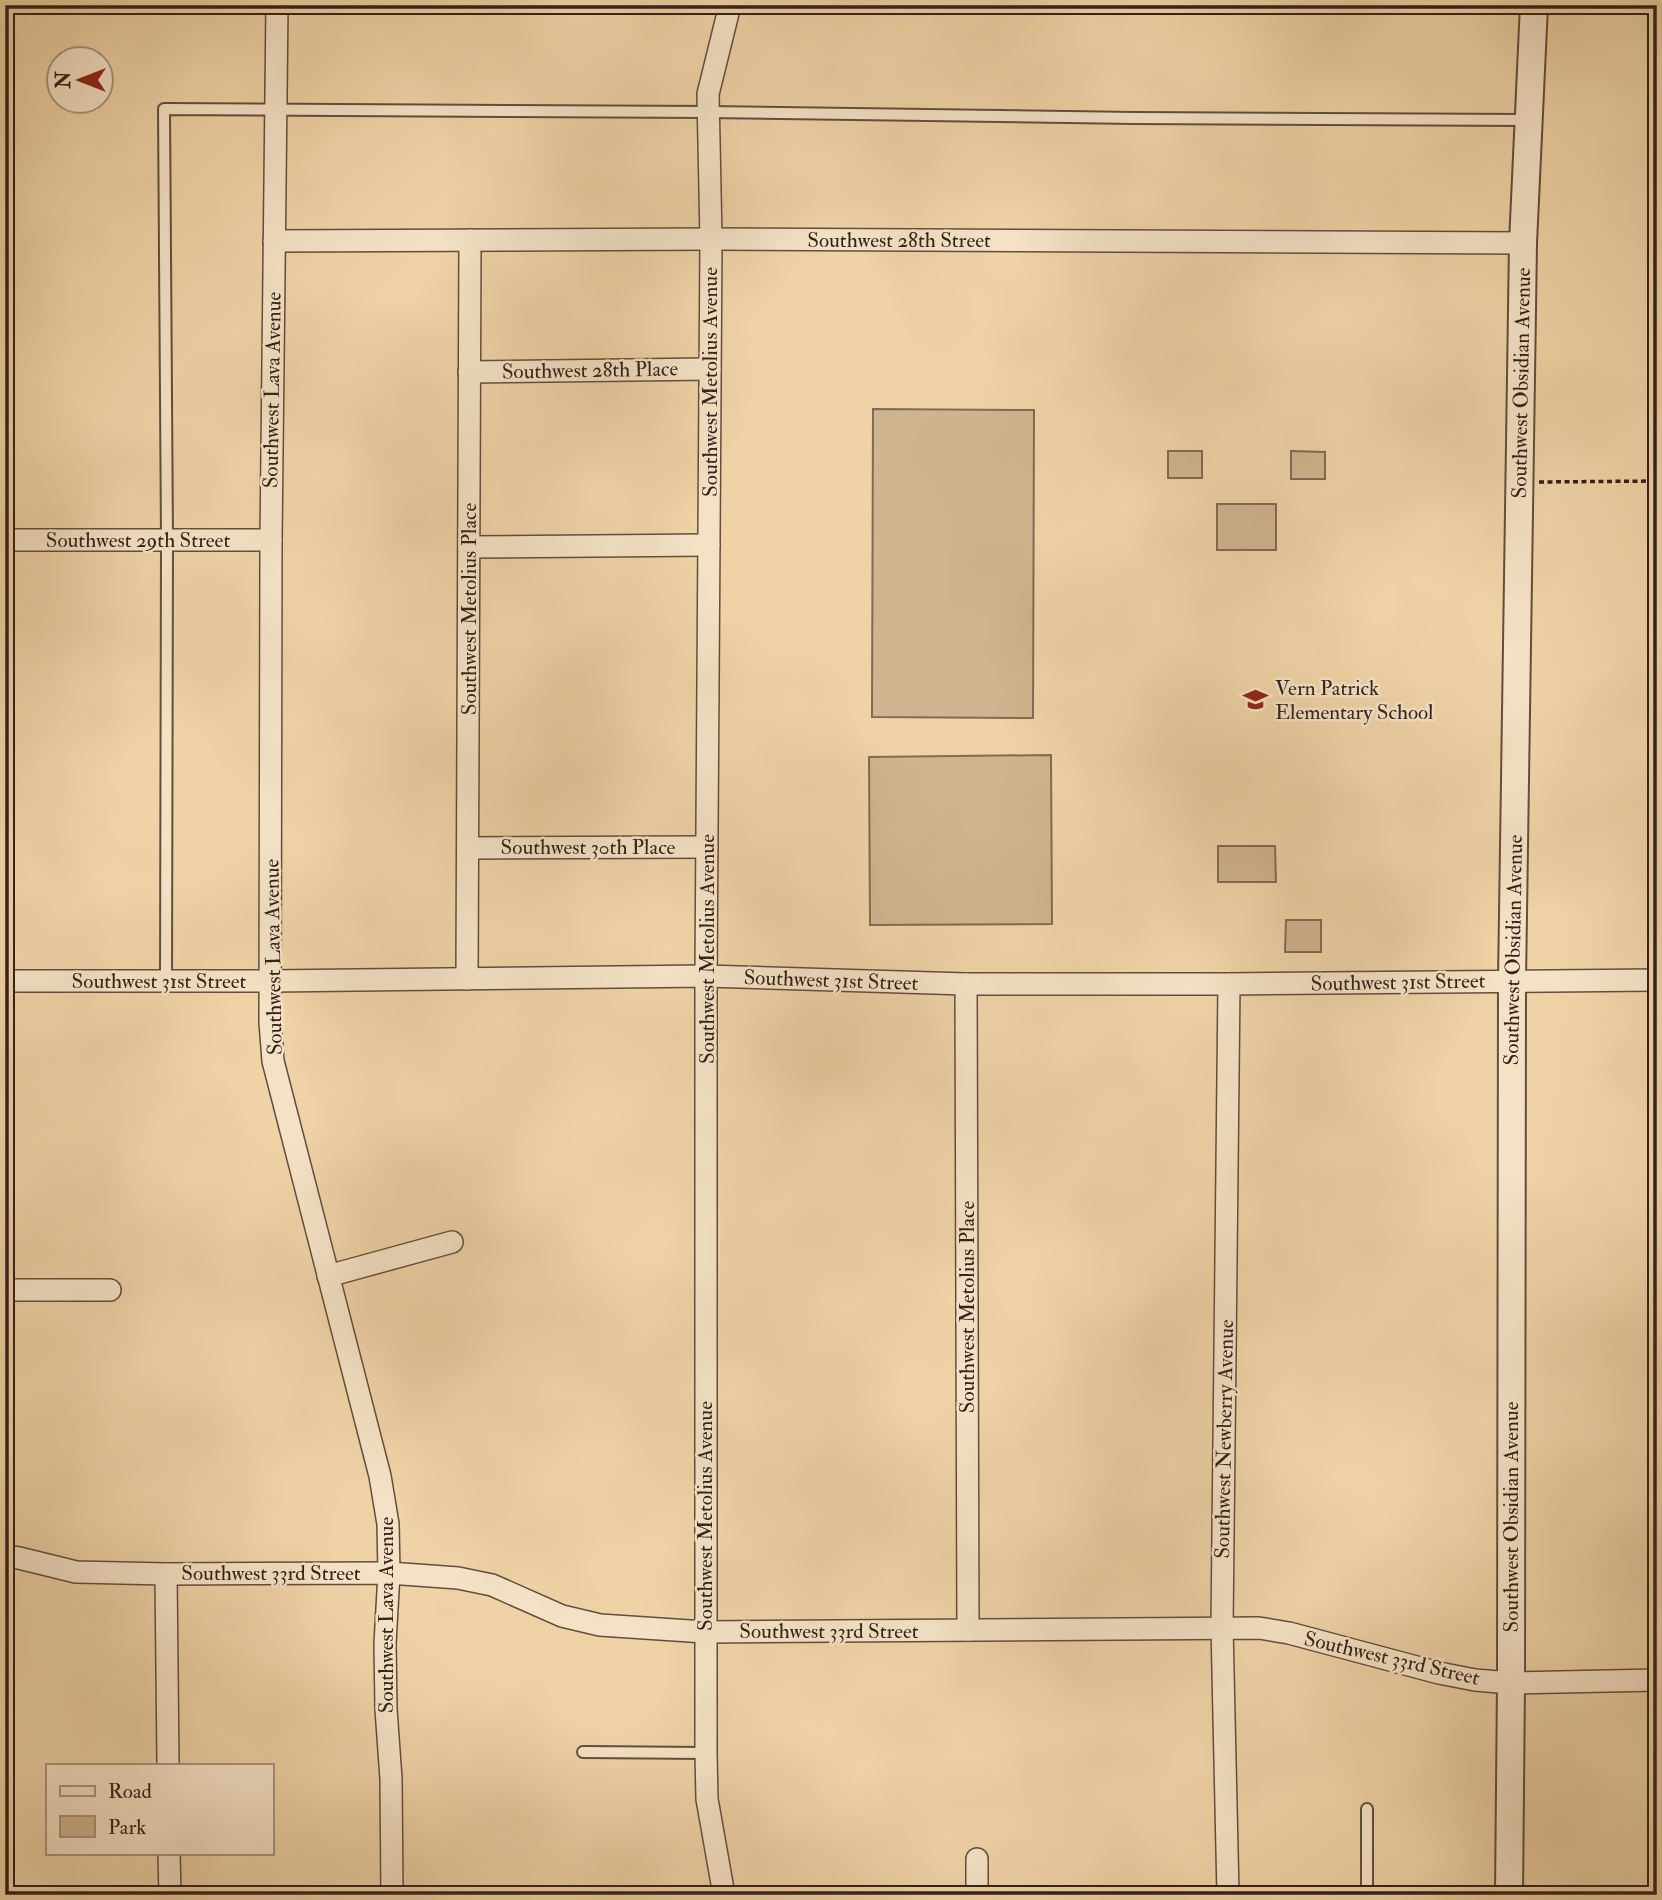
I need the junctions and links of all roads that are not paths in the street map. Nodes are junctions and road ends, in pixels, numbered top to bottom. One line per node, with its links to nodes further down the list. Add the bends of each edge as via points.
1 (277, 5): 4 (street, Southwest Lava Avenue)
2 (730, 5): 5 (street, Southwest Metolius Avenue, via 708,94)
3 (1534, 5): 6 (street, Southwest Obsidian Avenue)
4 (276, 110): 5 (lane); 9 (street, Southwest Lava Avenue); 14 (lane, via 164,109)
5 (709, 112): 6 (lane); 7 (street, Southwest Metolius Avenue)
6 (1529, 120): 10 (street, Southwest Obsidian Avenue)
7 (711, 239): 8 (street, Southwest 28th Street); 10 (street, Southwest 28th Street); 11 (street, Southwest Metolius Avenue)
8 (470, 240): 9 (street, Southwest 28th Street); 12 (street, Southwest Metolius Place)
9 (274, 241): 15 (street, Southwest Lava Avenue)
10 (1523, 243): 26 (street, Southwest Obsidian Avenue)
11 (710, 369): 12 (street, Southwest 28th Place); 16 (street, Southwest Metolius Avenue)
12 (469, 372): 17 (street, Southwest Metolius Place)
13 (5, 540): 14 (street, Southwest 29th Street)
14 (167, 540): 15 (street, Southwest 29th Street); 24 (lane)
15 (271, 540): 25 (street, Southwest Lava Avenue)
16 (709, 545): 17 (street); 18 (street, Southwest Metolius Avenue)
17 (469, 547): 19 (street, Southwest Metolius Place)
18 (708, 847): 19 (street, Southwest 30th Place); 20 (street, Southwest Metolius Avenue)
19 (468, 848): 21 (street, Southwest Metolius Place)
20 (706, 976): 21 (street, Southwest 31st Street); 27 (street, Southwest 31st Street); 38 (street, Southwest Metolius Avenue)
21 (467, 979): 25 (street, Southwest 31st Street)
22 (1657, 980): 26 (street, Southwest 31st Street)
23 (5, 981): 24 (street, Southwest 31st Street)
24 (166, 981): 25 (street, Southwest 31st Street)
25 (271, 981): 30 (street, Southwest Lava Avenue, via 273,1061)
26 (1512, 981): 28 (street, Southwest 31st Street); 40 (street, Southwest Obsidian Avenue)
27 (966, 984): 28 (street, Southwest 31st Street); 37 (street, Southwest Metolius Place)
28 (1230, 984): 36 (street, Southwest Newberry Avenue)
29 (452, 1242): 30 (street)
30 (328, 1276): 34 (street, Southwest Lava Avenue, via 380,1476 388,1524)
31 (5, 1290): 32 (street)
32 (110, 1290)
33 (5, 1556): 35 (street, Southwest 33rd Street, via 76,1572)
34 (389, 1573): 35 (street, Southwest 33rd Street); 38 (street, Southwest 33rd Street, via 492,1585 562,1616 600,1625); 48 (street, Southwest Lava Avenue, via 386,1709)
35 (166, 1574): 43 (street)
36 (1222, 1627): 37 (street, Southwest 33rd Street); 40 (street, Southwest 33rd Street, via 1289,1633 1439,1673); 51 (street, Southwest Newberry Avenue)
37 (968, 1630): 38 (street, Southwest 33rd Street)
38 (705, 1632): 42 (street, Southwest Metolius Avenue)
39 (1657, 1680): 40 (street, Southwest 33rd Street)
40 (1511, 1683): 53 (street, Southwest Obsidian Avenue)
41 (583, 1752): 42 (lane)
42 (706, 1753): 49 (street, Southwest Metolius Avenue, via 707,1799)
43 (168, 1764)
44 (1367, 1809): 52 (lane)
45 (169, 1854): 47 (street)
46 (976, 1859): 50 (street)
47 (170, 1895)
48 (392, 1895)
49 (724, 1895)
50 (977, 1895)
51 (1228, 1895)
52 (1367, 1895)
53 (1509, 1895)

